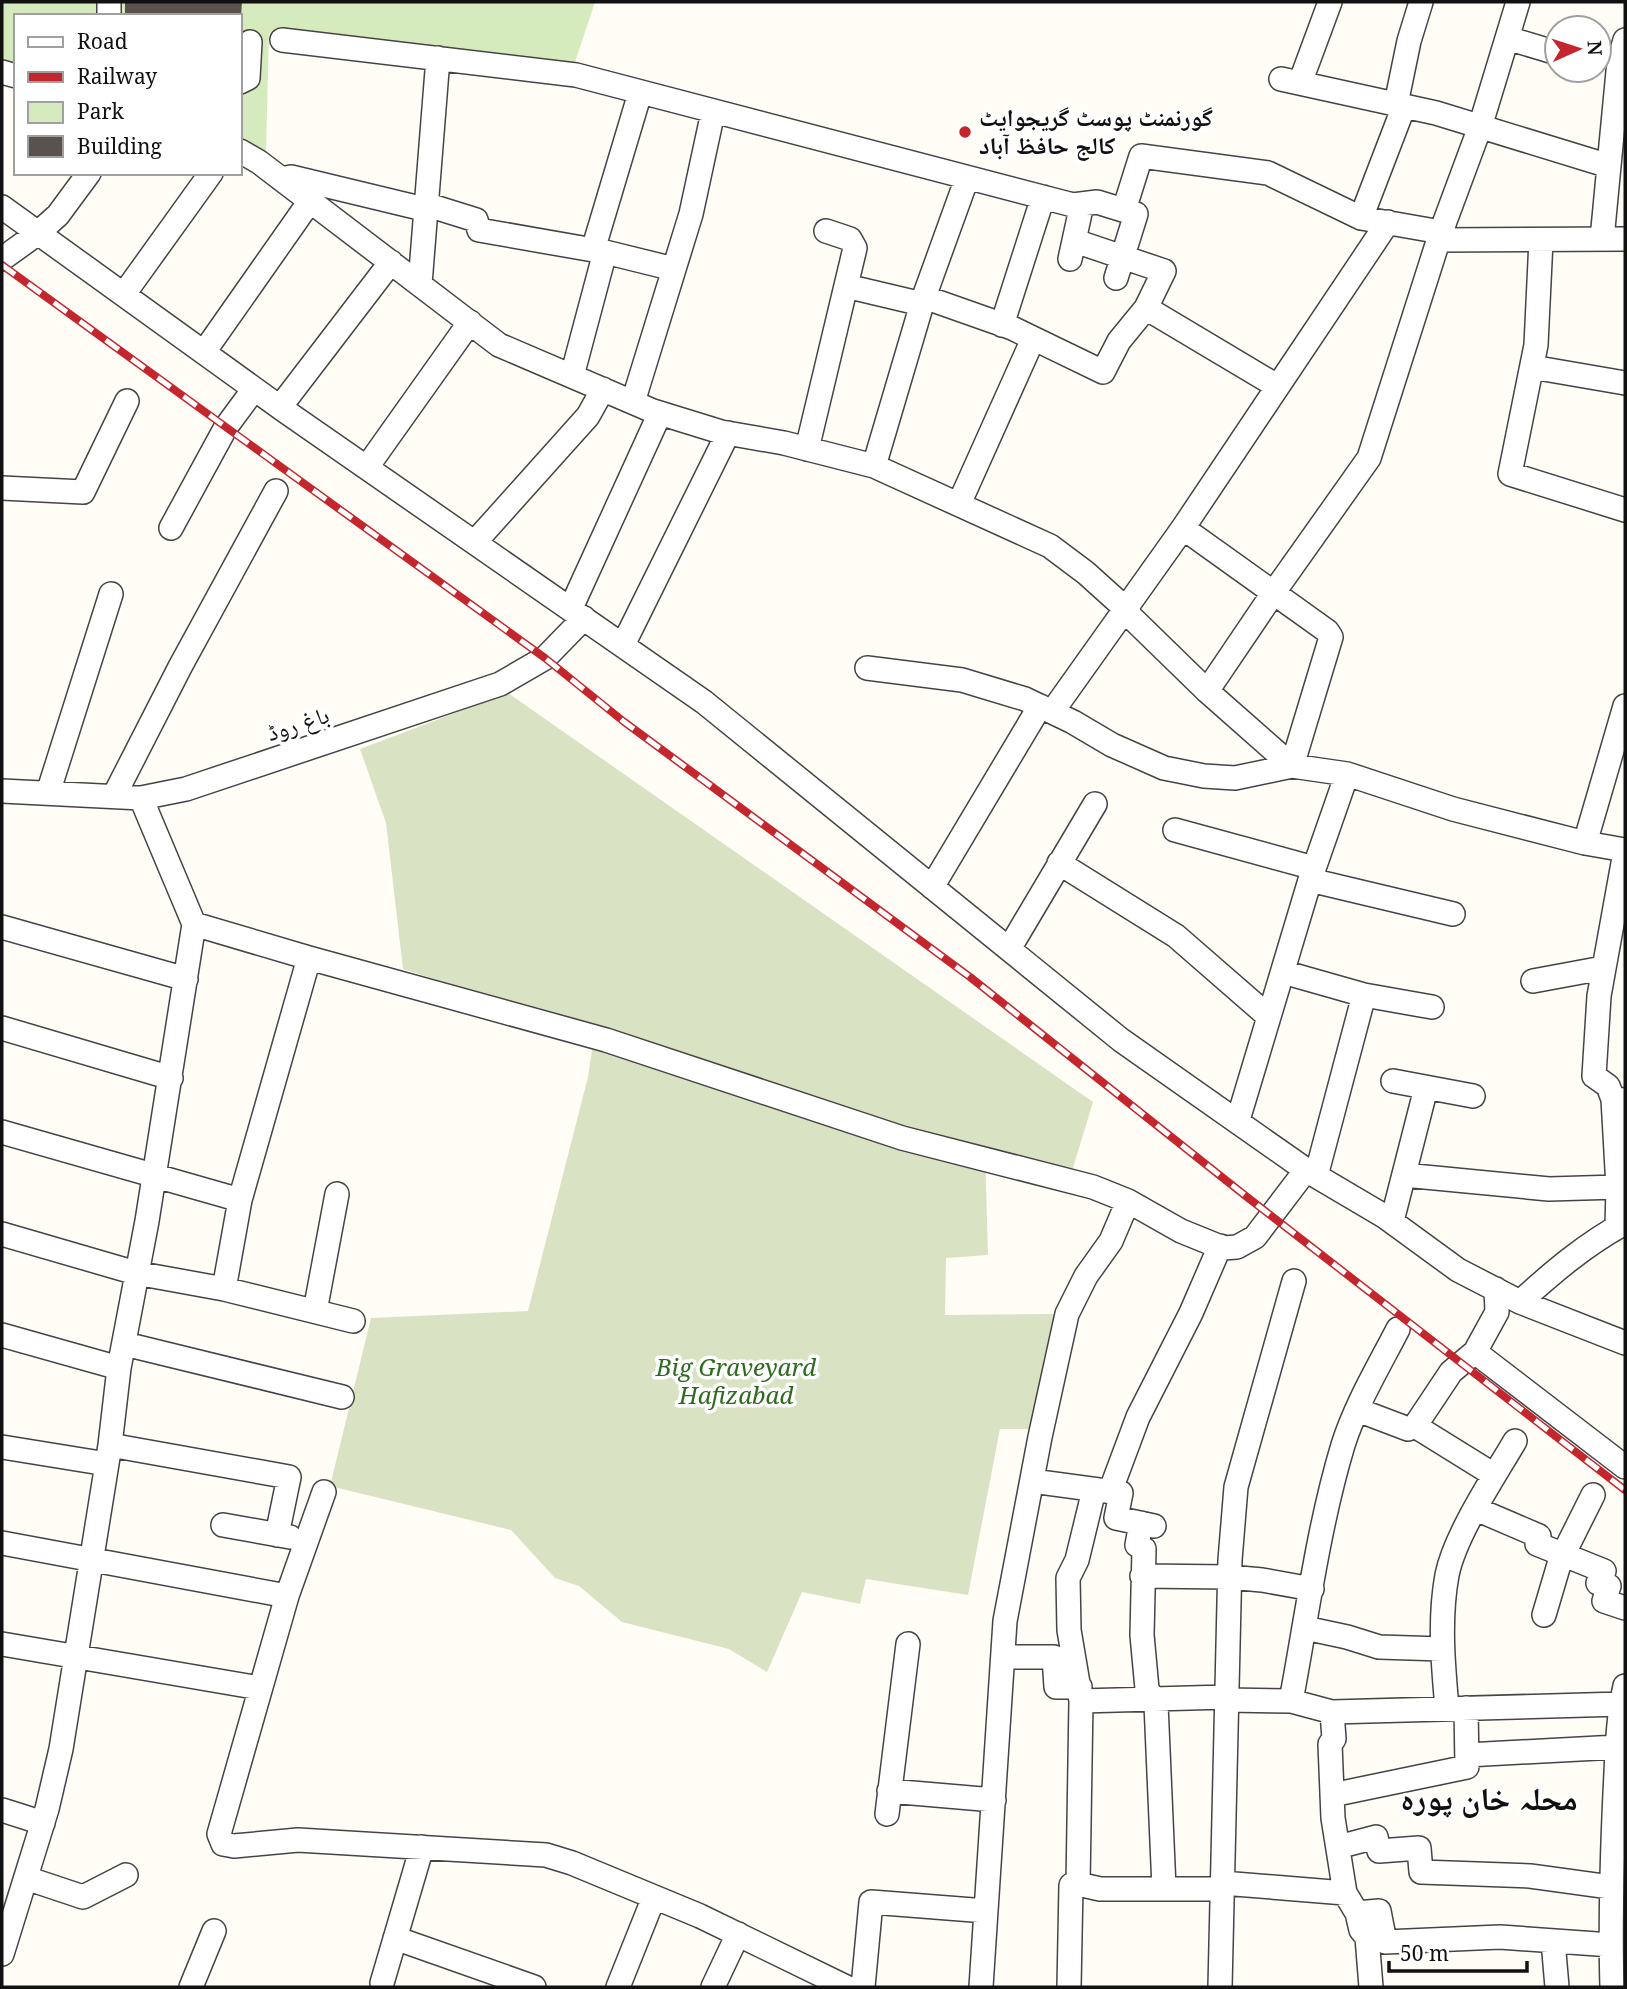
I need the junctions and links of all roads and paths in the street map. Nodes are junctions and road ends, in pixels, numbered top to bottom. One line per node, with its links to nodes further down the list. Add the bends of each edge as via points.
1 (1330, 2): 14 (street, via 1290,81)
2 (1421, 2): 14 (street, via 1409,41)
3 (1518, 2): 4 (street)
4 (1507, 38): 8 (street); 16 (street)
5 (282, 40): 9 (street)
6 (1625, 40): 10 (street)
7 (250, 42): 11 (street, via 248,78)
8 (1543, 49)
9 (438, 58): 13 (street, via 576,75); 27 (street)
10 (1613, 62)
11 (242, 81)
12 (1609, 84): 18 (street)
13 (640, 93): 15 (street); 37 (street)
14 (1400, 105): 16 (street); 29 (street)
15 (713, 112): 21 (street); 41 (street)
16 (1480, 127): 18 (street); 33 (street)
17 (242, 152): 22 (street)
18 (1609, 166): 34 (street)
19 (88, 175): 32 (street, via 58,215)
20 (210, 175): 44 (street)
21 (967, 178): 23 (street); 45 (street)
22 (281, 179): 24 (street); 27 (street, via 291,177)
23 (1043, 198): 25 (street); 48 (street)
24 (310, 201): 39 (street); 50 (street)
25 (1082, 204): 28 (street, via 1097,202); 40 (street, via 1072,250)
26 (2, 207): 32 (street)
27 (428, 208): 37 (street, via 476,220 479,230); 42 (street)
28 (1124, 210): 29 (street, via 1141,156 1268,173); 40 (street, via 1136,214)
29 (1361, 218): 30 (street)
30 (1388, 222): 33 (street); 54 (street)
31 (826, 231): 43 (street, via 850,239 855,247)
32 (38, 233): 38 (street); 44 (street)
33 (1440, 236): 36 (street); 72 (street, via 1369,458)
34 (1602, 239): 35 (street); 36 (street)
35 (1625, 239)
36 (1541, 240): 51 (street)
37 (599, 251): 41 (street); 52 (street)
38 (2, 258)
39 (391, 262): 42 (street); 59 (street)
40 (1120, 268): 46 (street, via 1164,271)
41 (674, 269): 58 (street)
42 (420, 285): 47 (street)
43 (846, 286): 45 (street); 62 (street)
44 (124, 295): 50 (street)
45 (923, 301): 48 (street); 63 (street)
46 (1146, 308): 49 (street, via 1119,341 1103,372); 54 (street)
47 (470, 322): 52 (street, via 499,345); 64 (street)
48 (1002, 325): 49 (street)
49 (1033, 339): 67 (street)
50 (204, 352): 55 (street)
51 (1532, 367): 53 (street); 68 (street, via 1510,474)
52 (572, 376): 56 (street)
53 (1625, 383)
54 (1277, 386): 70 (street)
55 (254, 389): 59 (street); 69 (street, via 226,427)
56 (603, 389): 58 (street); 71 (street, via 588,416)
57 (127, 401): 65 (street, via 83,492)
58 (633, 402): 60 (street)
59 (280, 407): 64 (street)
60 (660, 413): 61 (street); 75 (street, باغ روڈ)
61 (728, 433): 62 (street); 76 (street)
62 (807, 449): 63 (street)
63 (874, 466): 67 (street)
64 (367, 467): 71 (street)
65 (2, 488)
66 (276, 491): 85 (street)
67 (959, 504): 74 (street, via 1050,546)
68 (1625, 510)
69 (171, 528)
70 (1183, 528): 72 (street); 74 (street)
71 (475, 542): 75 (street)
72 (1274, 592): 78 (street); 81 (street, via 1331,637)
73 (111, 594): 84 (street)
74 (1127, 610): 78 (street); 80 (street)
75 (578, 613): 76 (street); 86 (street, باغ روڈ, via 545,658 500,684 186,789)
76 (623, 645): 93 (street, via 704,702)
77 (867, 668): 80 (street, via 962,680)
78 (1207, 691): 81 (street)
79 (1625, 706): 89 (street)
80 (1046, 709): 81 (street, via 1164,768 1235,778); 93 (street)
81 (1292, 766): 82 (street)
82 (1348, 774): 89 (street, via 1453,809); 92 (street)
83 (2, 791): 84 (street, باغ روڈ)
84 (48, 793): 85 (street, باغ روڈ)
85 (114, 796): 86 (street, باغ روڈ)
86 (141, 798): 95 (street)
87 (1095, 804): 91 (street)
88 (1175, 830): 92 (street)
89 (1585, 843): 90 (street)
90 (1625, 851): 99 (street)
91 (1059, 863): 97 (street); 105 (street, via 1177,936)
92 (1312, 874): 94 (street); 100 (street)
93 (932, 887): 97 (street)
94 (1453, 914)
95 (194, 924): 98 (street); 101 (street)
96 (2, 927): 101 (street)
97 (1009, 949): 112 (street, via 1121,1040)
98 (309, 958): 119 (street); 120 (street, via 606,1040 901,1138 1093,1187)
99 (1603, 968): 102 (street); 111 (street, via 1594,1076)
100 (1283, 972): 103 (street); 105 (street)
101 (186, 979): 107 (street)
102 (1533, 981)
103 (1364, 995): 104 (street); 114 (street)
104 (1432, 1007)
105 (1269, 1017): 112 (street)
106 (2, 1028): 107 (street)
107 (171, 1078): 116 (street)
108 (1393, 1081): 109 (street)
109 (1426, 1088): 110 (street); 115 (street)
110 (1473, 1096)
111 (1619, 1100): 117 (street)
112 (1238, 1121): 114 (street)
113 (2, 1132): 116 (street)
114 (1311, 1173): 121 (street); 124 (street, via 1255,1237 1237,1247)
115 (1404, 1175): 117 (street, via 1549,1189); 121 (street)
116 (154, 1176): 119 (street); 125 (street)
117 (1618, 1187): 122 (street)
118 (337, 1194): 130 (street)
119 (240, 1200): 127 (street)
120 (1128, 1201): 124 (street, via 1181,1231); 146 (street, via 1111,1241 1067,1314)
121 (1391, 1221): 128 (street, via 1458,1270)
122 (1621, 1225): 129 (street, via 1559,1267)
123 (2, 1234): 125 (street)
124 (1220, 1246): 147 (street)
125 (136, 1273): 127 (street); 135 (street)
126 (1294, 1281): 158 (street, via 1236,1487)
127 (224, 1289): 130 (street)
128 (1496, 1289): 129 (street); 136 (street, via 1497,1312)
129 (1520, 1302): 134 (street)
130 (314, 1311): 131 (street)
131 (353, 1321)
132 (1398, 1329): 139 (street)
133 (2, 1335): 137 (street)
134 (1625, 1343)
135 (125, 1344): 137 (street); 138 (street)
136 (1475, 1352): 140 (street, via 1451,1372); 144 (street)
137 (119, 1368): 143 (street)
138 (342, 1397)
139 (1358, 1410): 140 (street, via 1408,1429); 159 (street, via 1344,1443)
140 (1415, 1426): 145 (street)
141 (1515, 1441): 145 (street)
142 (2, 1447): 143 (street)
143 (109, 1455): 152 (street, via 289,1477); 156 (street)
144 (1625, 1466)
145 (1494, 1475): 150 (street)
146 (1032, 1481): 147 (street); 168 (street, via 1005,1621)
147 (1102, 1491): 157 (street, via 1121,1493 1116,1518 1148,1524 1138,1545 1143,1549); 171 (street, via 1068,1578 1069,1630)
148 (324, 1492): 153 (street)
149 (1593, 1495): 155 (street)
150 (1476, 1509): 155 (street, via 1539,1536 1537,1544); 166 (street, via 1447,1574)
151 (223, 1525): 152 (street)
152 (277, 1535): 153 (street)
153 (306, 1541): 160 (street)
154 (2, 1543): 156 (street)
155 (1563, 1554): 161 (street, via 1604,1571 1598,1583 1609,1586 1604,1601); 162 (street)
156 (91, 1559): 160 (street); 167 (street)
157 (1142, 1576): 158 (street); 173 (street, via 1143,1648 1147,1689)
158 (1229, 1577): 159 (street); 172 (street)
159 (1312, 1589): 163 (street)
160 (287, 1596): 169 (street)
161 (1625, 1608)
162 (1544, 1615)
163 (1305, 1629): 166 (street, via 1379,1647); 174 (street)
164 (2, 1644): 167 (street)
165 (908, 1644): 179 (street)
166 (1442, 1649): 175 (street)
167 (75, 1657): 169 (street); 184 (street, via 61,1749)
168 (1003, 1657): 171 (street, via 1054,1657 1056,1688); 181 (street)
169 (260, 1688): 185 (street, via 219,1834 223,1844 298,1840)
170 (1624, 1691): 175 (street); 177 (street)
171 (1080, 1694): 173 (street); 189 (street)
172 (1226, 1698): 173 (street); 174 (street); 190 (street)
173 (1153, 1699): 192 (street)
174 (1291, 1701): 176 (street)
175 (1457, 1708): 176 (street); 178 (street)
176 (1332, 1712): 180 (street)
177 (1617, 1747): 178 (street); 191 (street)
178 (1467, 1755): 180 (street, via 1467,1766)
179 (890, 1791): 181 (street); 183 (street)
180 (1332, 1795): 186 (street)
181 (994, 1800): 195 (street)
182 (2, 1810): 184 (street)
183 (887, 1814)
184 (43, 1823): 188 (street)
185 (422, 1847): 193 (street, via 546,1855); 198 (street)
186 (1338, 1847): 191 (street, via 1376,1837 1379,1852 1419,1848 1421,1872 1530,1876); 194 (street)
187 (126, 1875): 188 (street, via 83,1896)
188 (26, 1878): 201 (street)
189 (1077, 1884): 192 (street, via 1100,1889); 210 (street, via 1071,1885)
190 (1222, 1886): 192 (street); 194 (street); 211 (street)
191 (1611, 1887): 200 (street)
192 (1164, 1888)
193 (654, 1897): 197 (street); 205 (street)
194 (1351, 1903): 199 (street, via 1379,1911 1385,1942 1500,1937); 212 (street, via 1367,1937)
195 (986, 1911): 208 (street, via 871,1902); 209 (street)
196 (214, 1931): 203 (street)
197 (738, 1934): 206 (street); 207 (street)
198 (395, 1938): 202 (street); 204 (street)
199 (1553, 1941): 200 (street); 213 (street)
200 (1616, 1952): 214 (street)
201 (2, 1954)
202 (382, 1983)
203 (191, 1987)
204 (534, 1987)
205 (618, 1987)
206 (713, 1987)
207 (846, 1987)
208 (863, 1987)
209 (981, 1987)
210 (1069, 1987)
211 (1220, 1987)
212 (1371, 1987)
213 (1557, 1987)
214 (1612, 1987)

